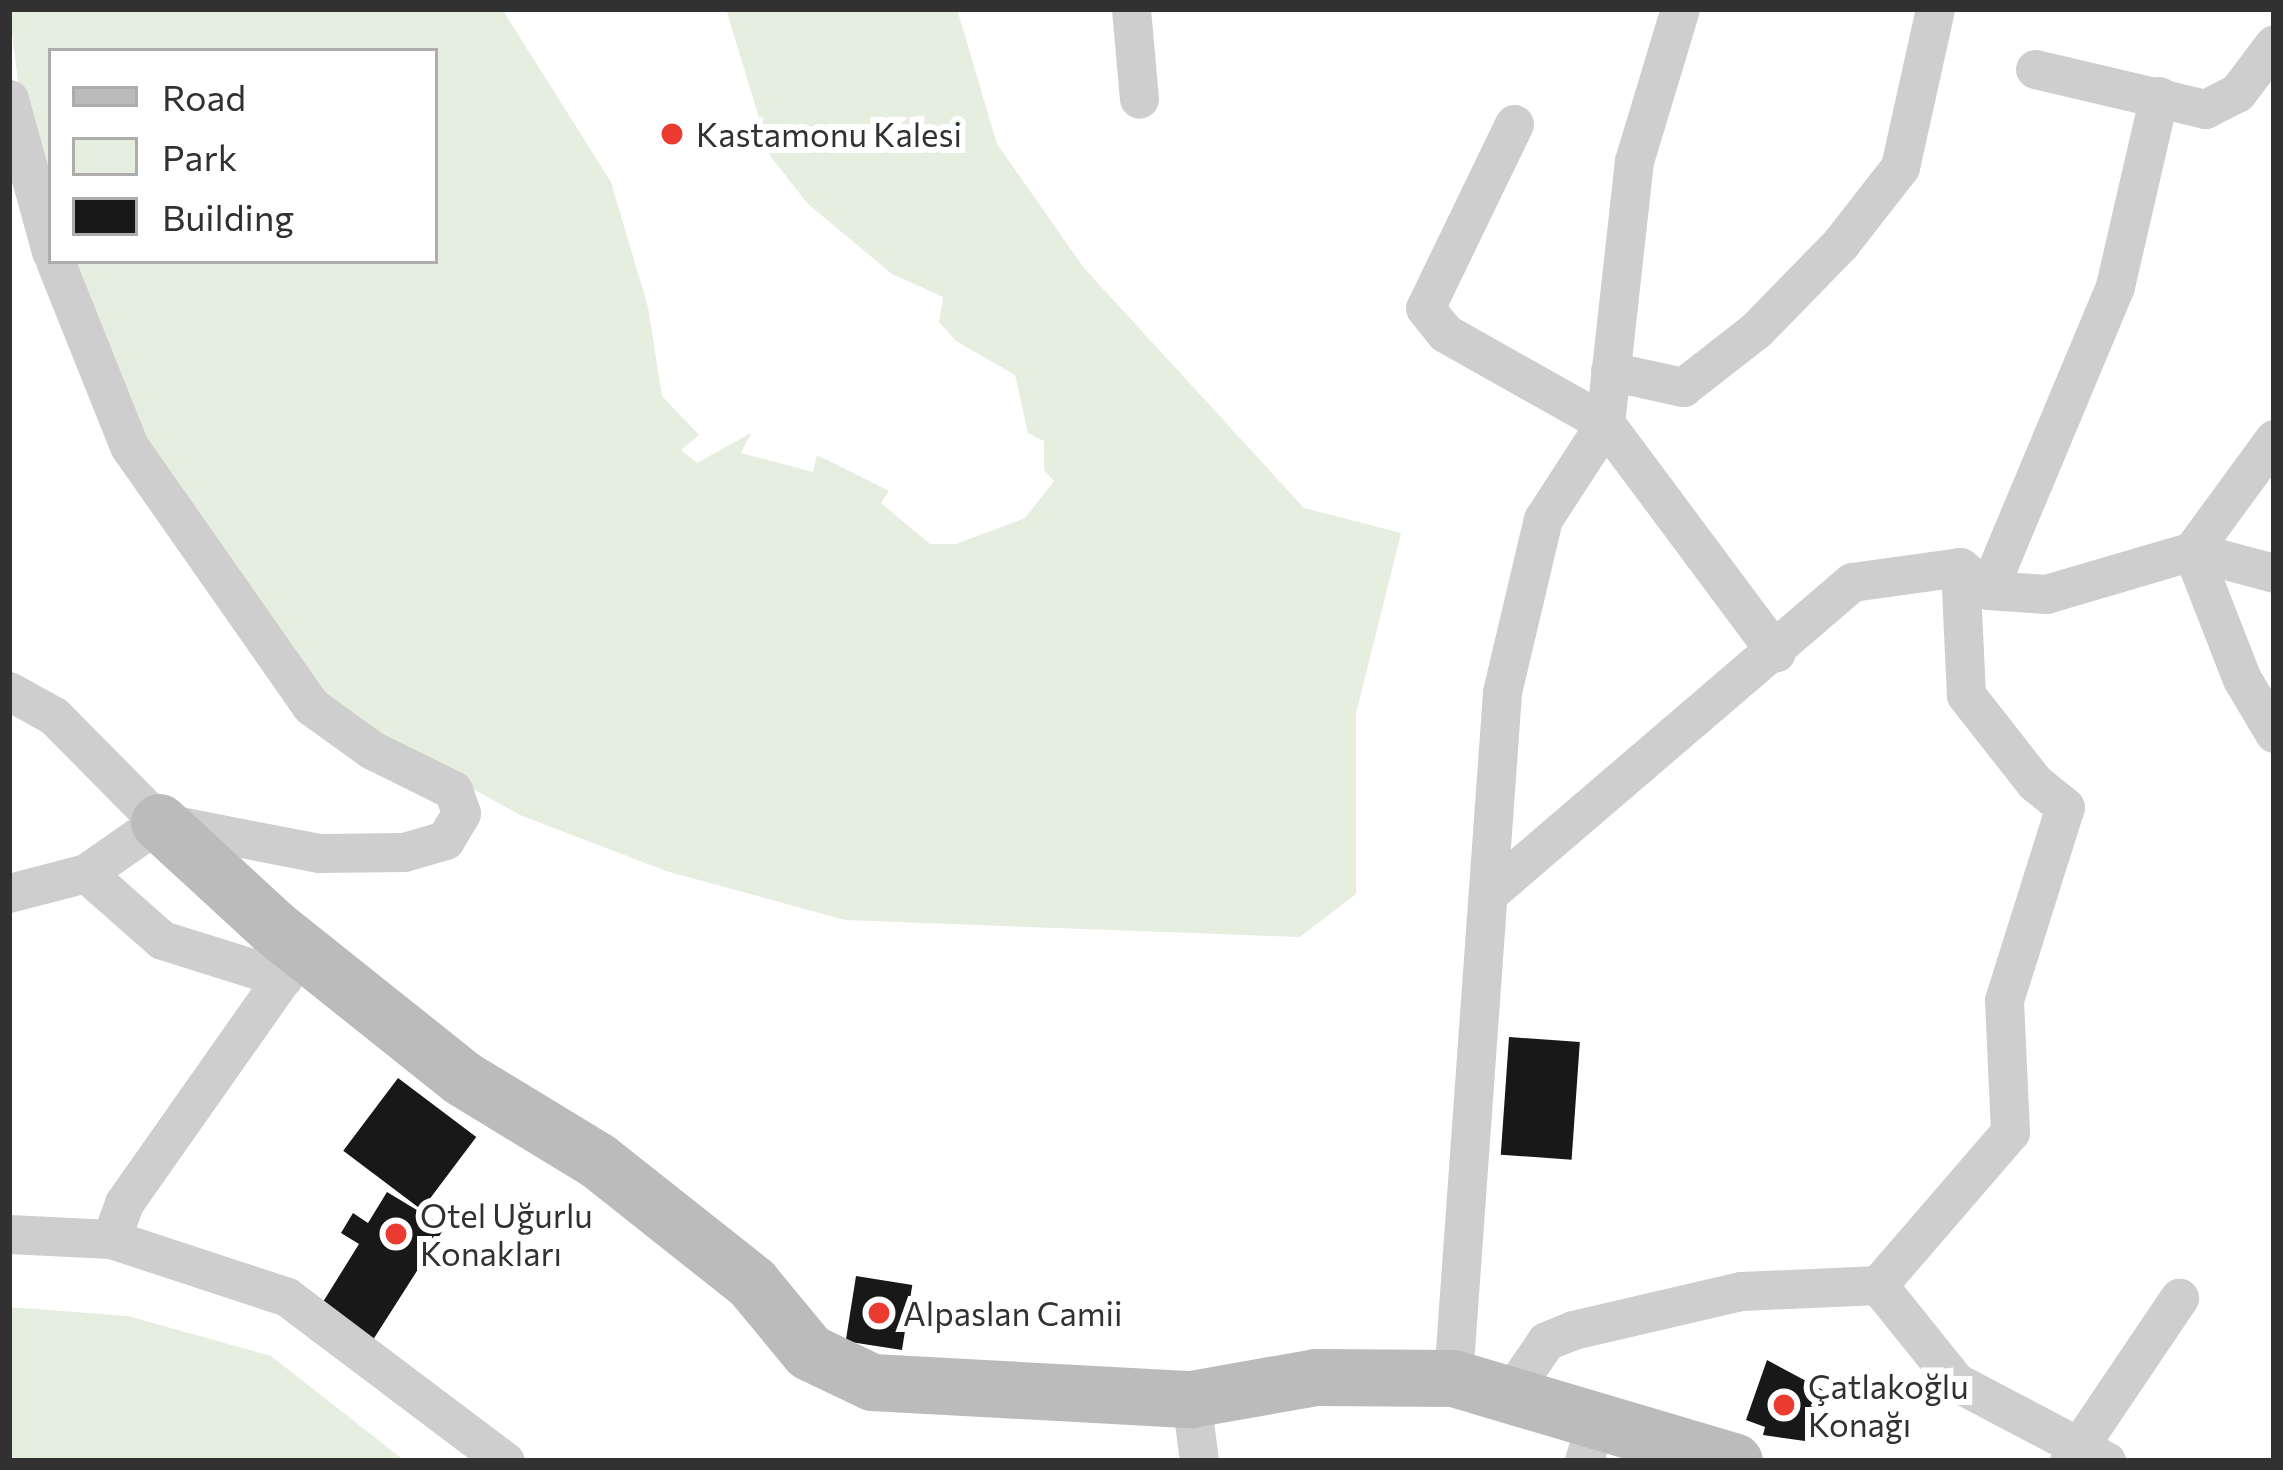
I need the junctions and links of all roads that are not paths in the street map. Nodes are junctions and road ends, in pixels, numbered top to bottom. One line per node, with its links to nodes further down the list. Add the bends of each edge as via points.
1 (1131, 9): 8 (street)
2 (1680, 9): 12 (street, via 1634,160)
3 (1935, 9): 12 (street, via 1900,167 1840,244 1756,330 1683,387)
4 (2274, 44): 6 (street, via 2237,93 2205,110)
5 (2035, 69): 6 (street)
6 (2159, 97): 17 (street, via 2115,286)
7 (9, 99): 10 (street)
8 (1139, 99)
9 (1514, 124): 13 (street, via 1425,308 1445,333)
10 (32, 222)
11 (56, 264): 21 (street, via 129,446 311,706 372,750 453,790 461,813 446,840 382,852 319,853)
12 (1610, 371): 13 (street)
13 (1604, 423): 18 (street); 24 (street, via 1538,540 1502,692)
14 (2274, 440): 15 (street)
15 (2192, 551): 16 (street); 17 (street, via 2046,594); 20 (street, via 2242,679)
16 (2274, 573)
17 (1974, 579): 18 (street, via 1852,582); 28 (street, via 1966,695 2035,783 2065,807 2004,1000 2010,1132)
18 (1776, 652): 24 (street)
19 (9, 691): 21 (street, via 54,716)
20 (2274, 733)
21 (159, 821): 22 (street); 25 (main road)
22 (86, 873): 23 (street); 25 (street, via 162,940)
23 (9, 893)
24 (1490, 893): 30 (street)
25 (292, 964): 27 (street, via 124,1204); 32 (main road, via 598,1160 752,1282 809,1352 872,1382 934,1390)
26 (9, 1234): 27 (street)
27 (111, 1239): 35 (street, via 287,1297)
28 (1878, 1285): 31 (street, via 1741,1292 1573,1330 1546,1341); 34 (street, via 1956,1382)
29 (2180, 1298): 34 (street)
30 (1454, 1378): 31 (main road); 32 (main road, via 1316,1377)
31 (1509, 1395): 33 (main road)
32 (1191, 1399): 36 (street)
33 (1589, 1441): 37 (main road)
34 (2084, 1456)
35 (505, 1461)
36 (1199, 1461)
37 (1735, 1461)

